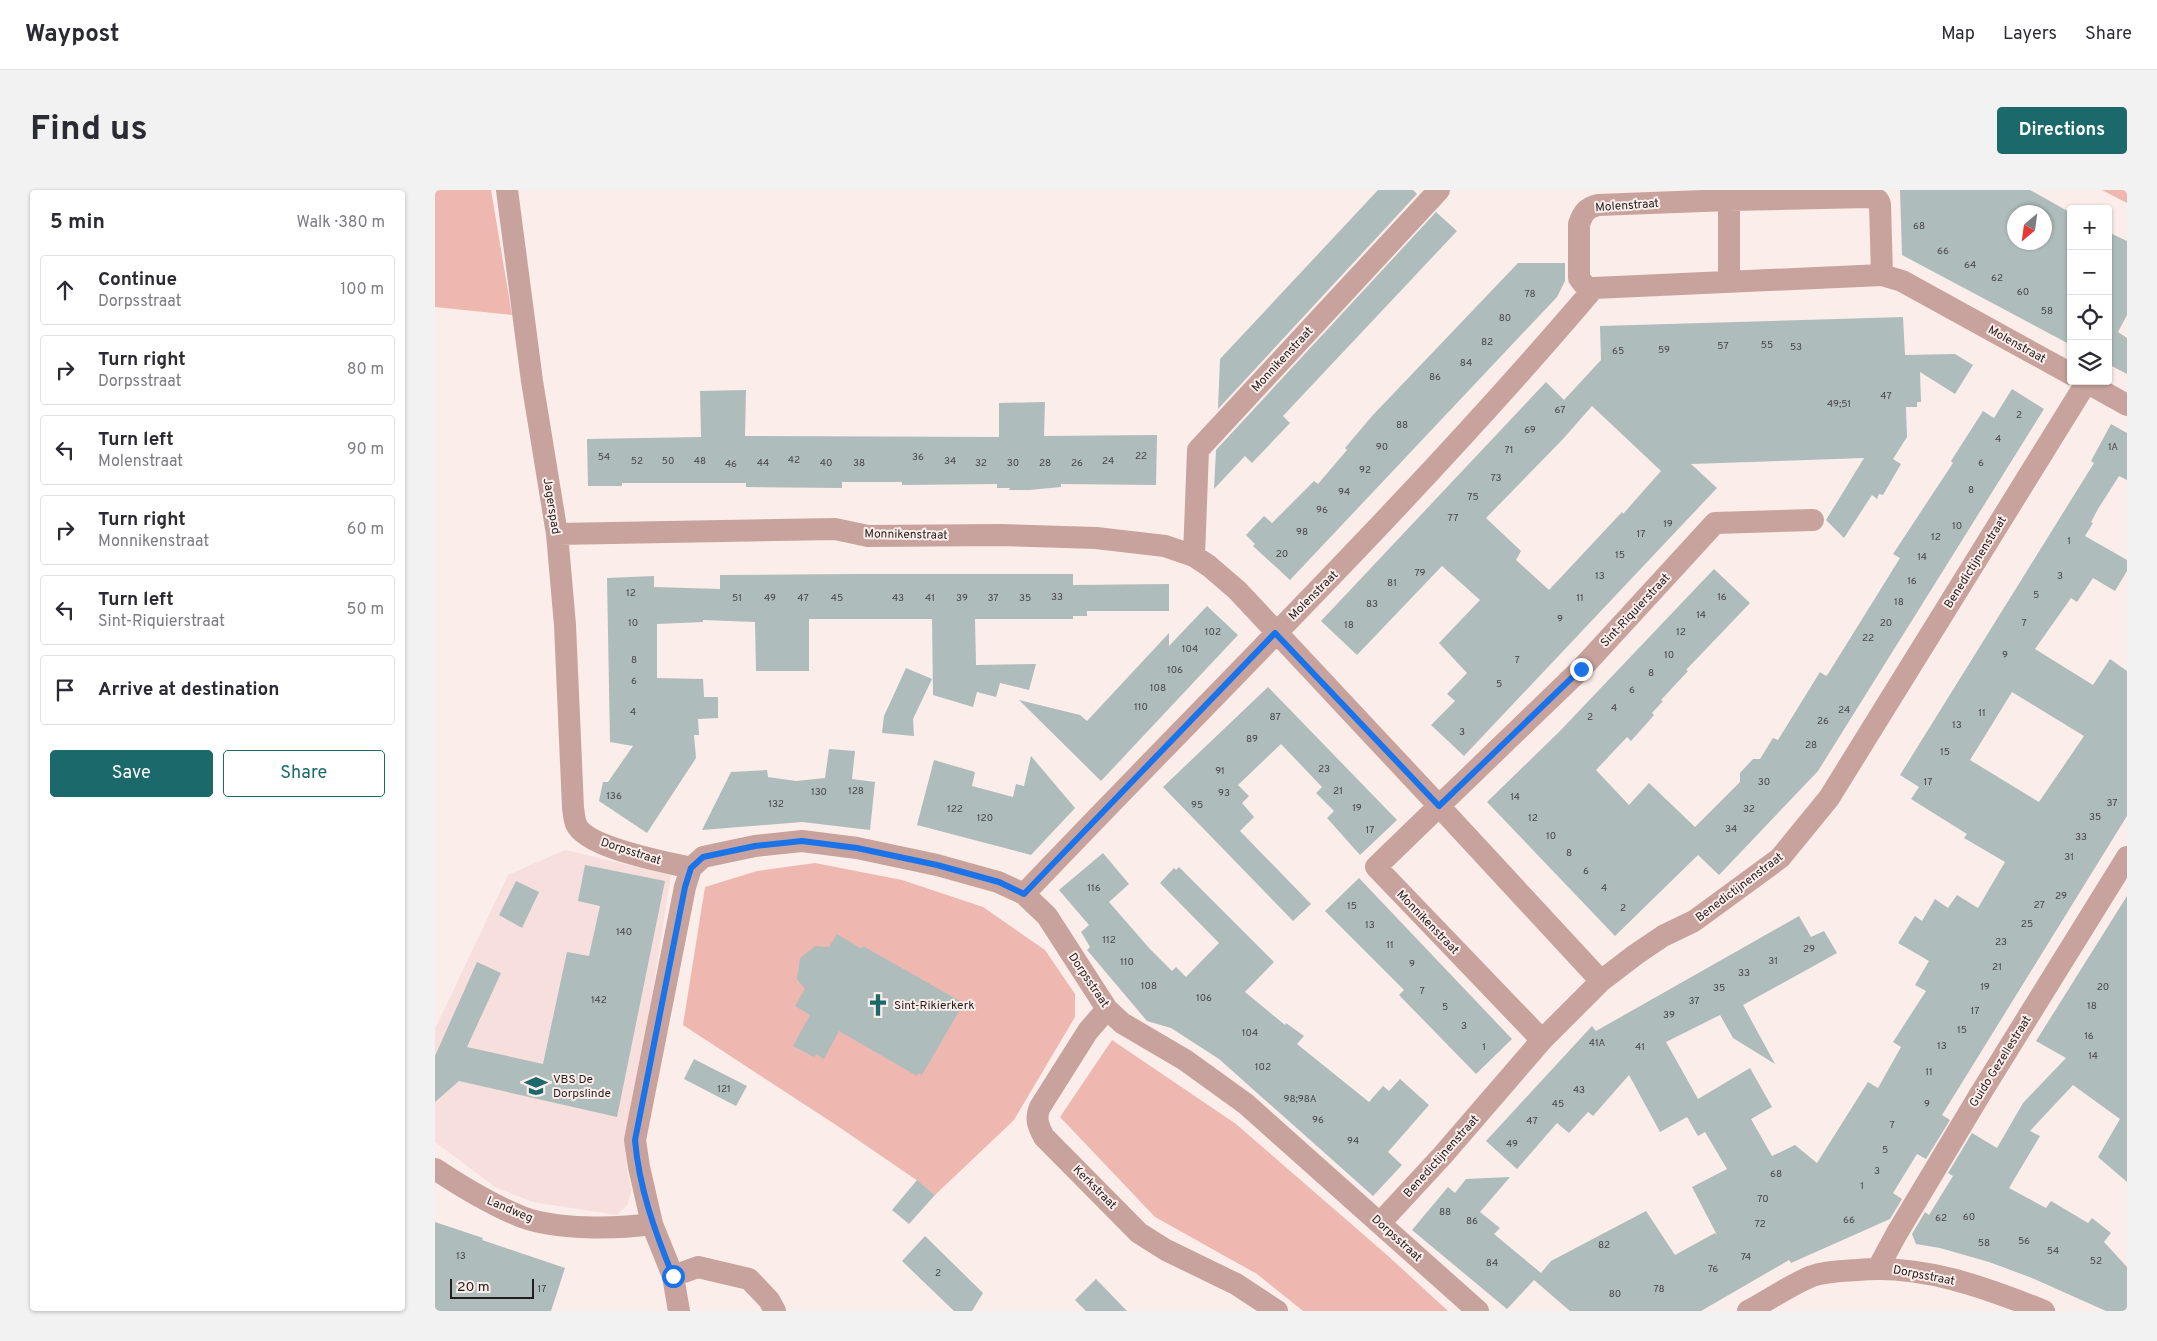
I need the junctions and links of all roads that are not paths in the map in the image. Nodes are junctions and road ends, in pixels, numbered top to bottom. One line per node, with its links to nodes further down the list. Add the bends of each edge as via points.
1 (507, 190): 12 (street, Jagerspad, via 532,381)
2 (1439, 190): 13 (street, Monnikenstraat, via 1198,450)
3 (1729, 200): 4 (street, Molenstraat, via 1868,197 1878,200); 5 (street); 6 (street, Molenstraat, via 1598,205 1586,209 1579,224 1579,278 1586,287)
4 (1882, 275): 5 (street, Molenstraat); 7 (street, Molenstraat, via 1901,281)
5 (1729, 281): 6 (street, Molenstraat)
6 (1594, 288): 14 (street, Molenstraat, via 1509,386 1325,584)
7 (2067, 372)
8 (2076, 385): 20 (street, Benedictijnenstraat, via 1829,798 1780,858 1694,921 1635,954)
9 (2091, 385): 10 (street, Molenstraat)
10 (2127, 405)
11 (1813, 520): 15 (street, Sint-Riquierstraat, via 1715,523 1581,669)
12 (557, 534): 13 (street, Monnikenstraat, via 835,529 869,536 1096,538 1165,546); 16 (street, Jagerspad)
13 (1194, 556): 14 (street, Monnikenstraat, via 1237,590)
14 (1275, 633): 15 (street, Monnikenstraat); 19 (street, Molenstraat)
15 (1439, 806): 20 (street, Monnikenstraat); 22 (street, Monnikenstraat, via 1376,867)
16 (576, 824): 18 (street, Dorpsstraat, via 587,836 605,845)
17 (2127, 857): 26 (street, Guido Gezellestraat, via 1979,1096)
18 (691, 868): 19 (street, Dorpsstraat, via 712,854 802,841 857,848 937,865 999,882); 25 (street, via 635,1140)
19 (1024, 894): 21 (street, Dorpsstraat, via 1047,916)
20 (1601, 982): 22 (street, Benedictijnenstraat)
21 (1107, 1008): 24 (street, Dorpsstraat, via 1122,1023 1185,1060 1247,1104); 30 (street, Kerkstraat, via 1040,1106 1037,1114 1040,1129 1139,1233 1236,1284)
22 (1542, 1040): 24 (street, Benedictijnenstraat)
23 (435, 1169): 25 (street, Landweg, via 460,1185 530,1219 552,1224 624,1228)
24 (1380, 1223): 31 (street, Dorpsstraat)
25 (652, 1224): 27 (street)
26 (1878, 1268): 32 (street, Dorpsstraat, via 1813,1276); 33 (street, Dorpsstraat, via 1902,1269 1949,1279)
27 (673, 1276): 28 (street); 29 (street, via 698,1267 749,1279)
28 (679, 1311)
29 (775, 1311)
30 (1277, 1311)
31 (1478, 1311)
32 (1748, 1311)
33 (2045, 1311)

